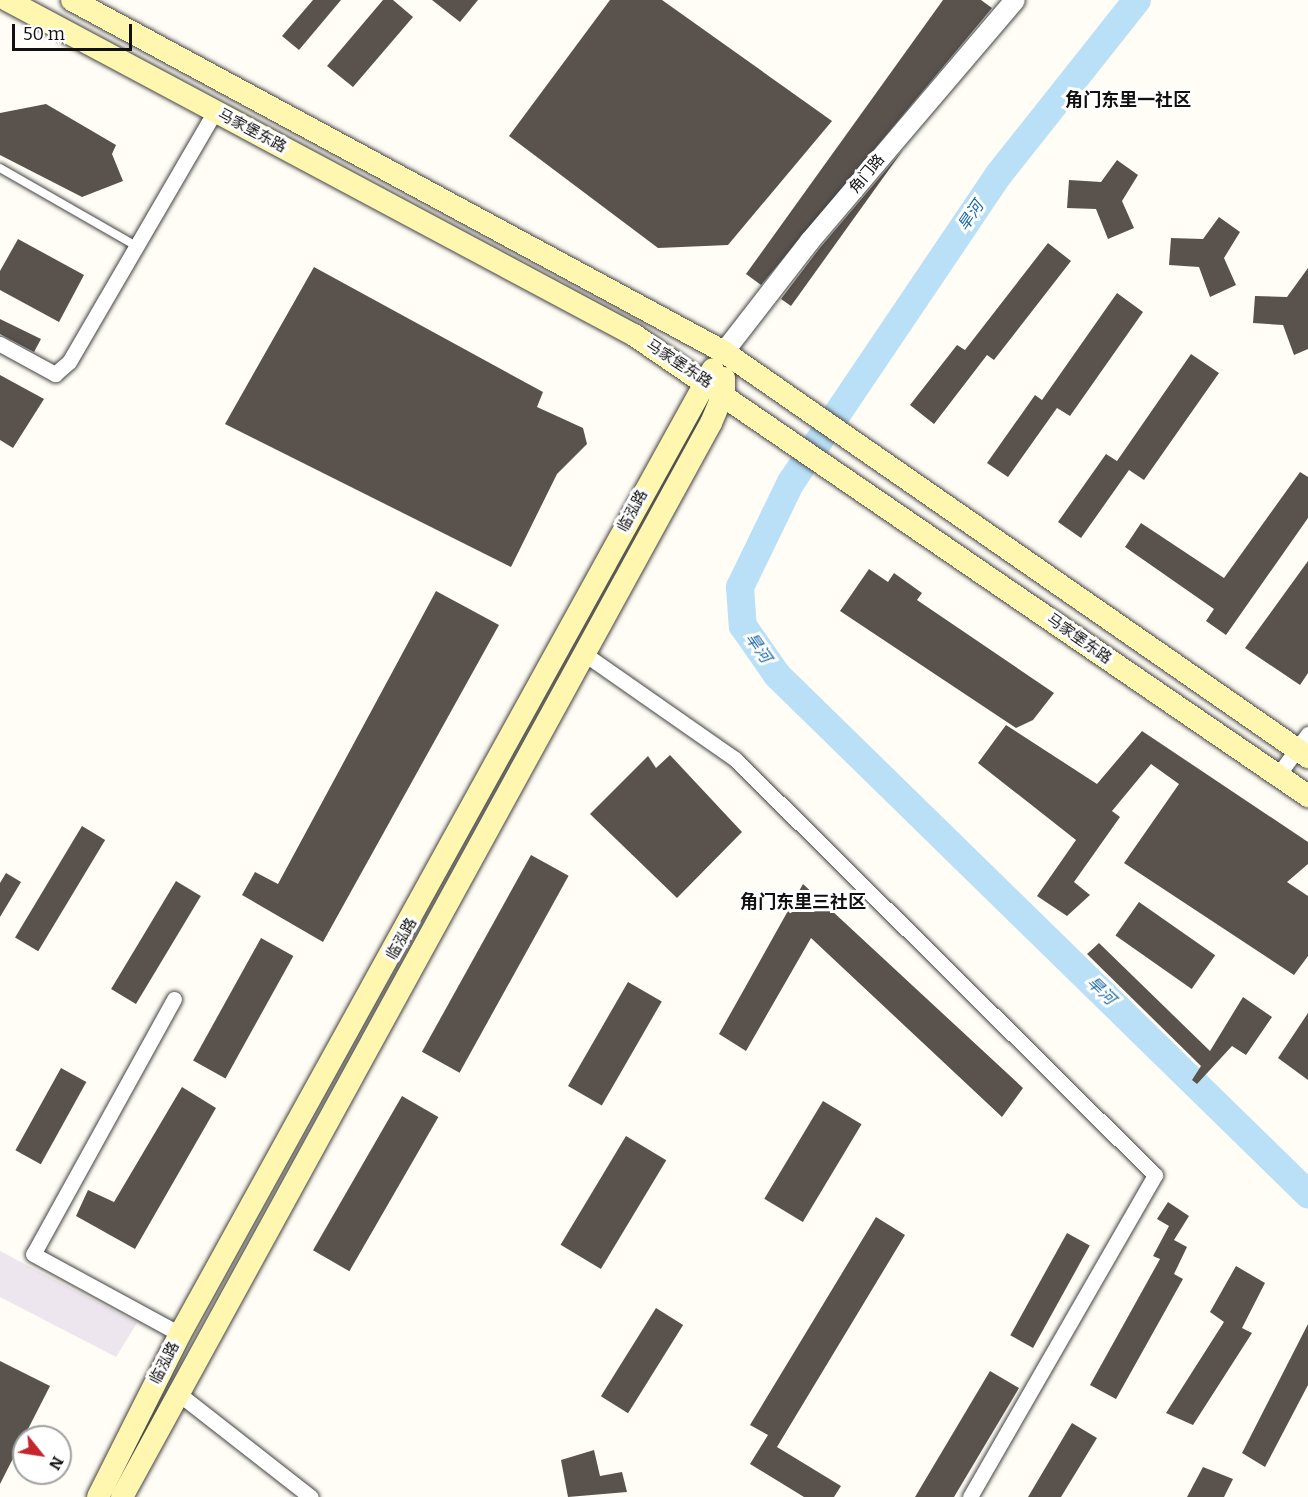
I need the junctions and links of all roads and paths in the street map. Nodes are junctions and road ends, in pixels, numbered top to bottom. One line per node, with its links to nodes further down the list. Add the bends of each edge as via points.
1 (8, 0): 4 (main road, 马家堡东路)
2 (72, 0): 8 (main road, 马家堡东路)
3 (1015, 0): 8 (street, 角门路, via 810,241)
4 (215, 111): 6 (street); 9 (main road, 马家堡东路, via 634,335)
5 (0, 168): 6 (lane)
6 (136, 246): 7 (street, via 69,362 55,374)
7 (0, 344)
8 (724, 352): 9 (main road); 11 (main road, 马家堡东路)
9 (715, 387): 10 (main road, 临泓路); 12 (main road, 马家堡东路); 15 (main road, 临泓路)
10 (583, 652): 16 (main road, 临泓路); 20 (street, via 735,759 1155,1175)
11 (1304, 747): 12 (street)
12 (1278, 775): 13 (main road, 马家堡东路)
13 (1308, 796)
14 (174, 999): 15 (street, via 33,1254)
15 (180, 1334): 17 (main road, 临泓路)
16 (179, 1394): 18 (main road, 临泓路); 19 (street)
17 (98, 1497)
18 (122, 1497)
19 (311, 1497)
20 (970, 1497)

